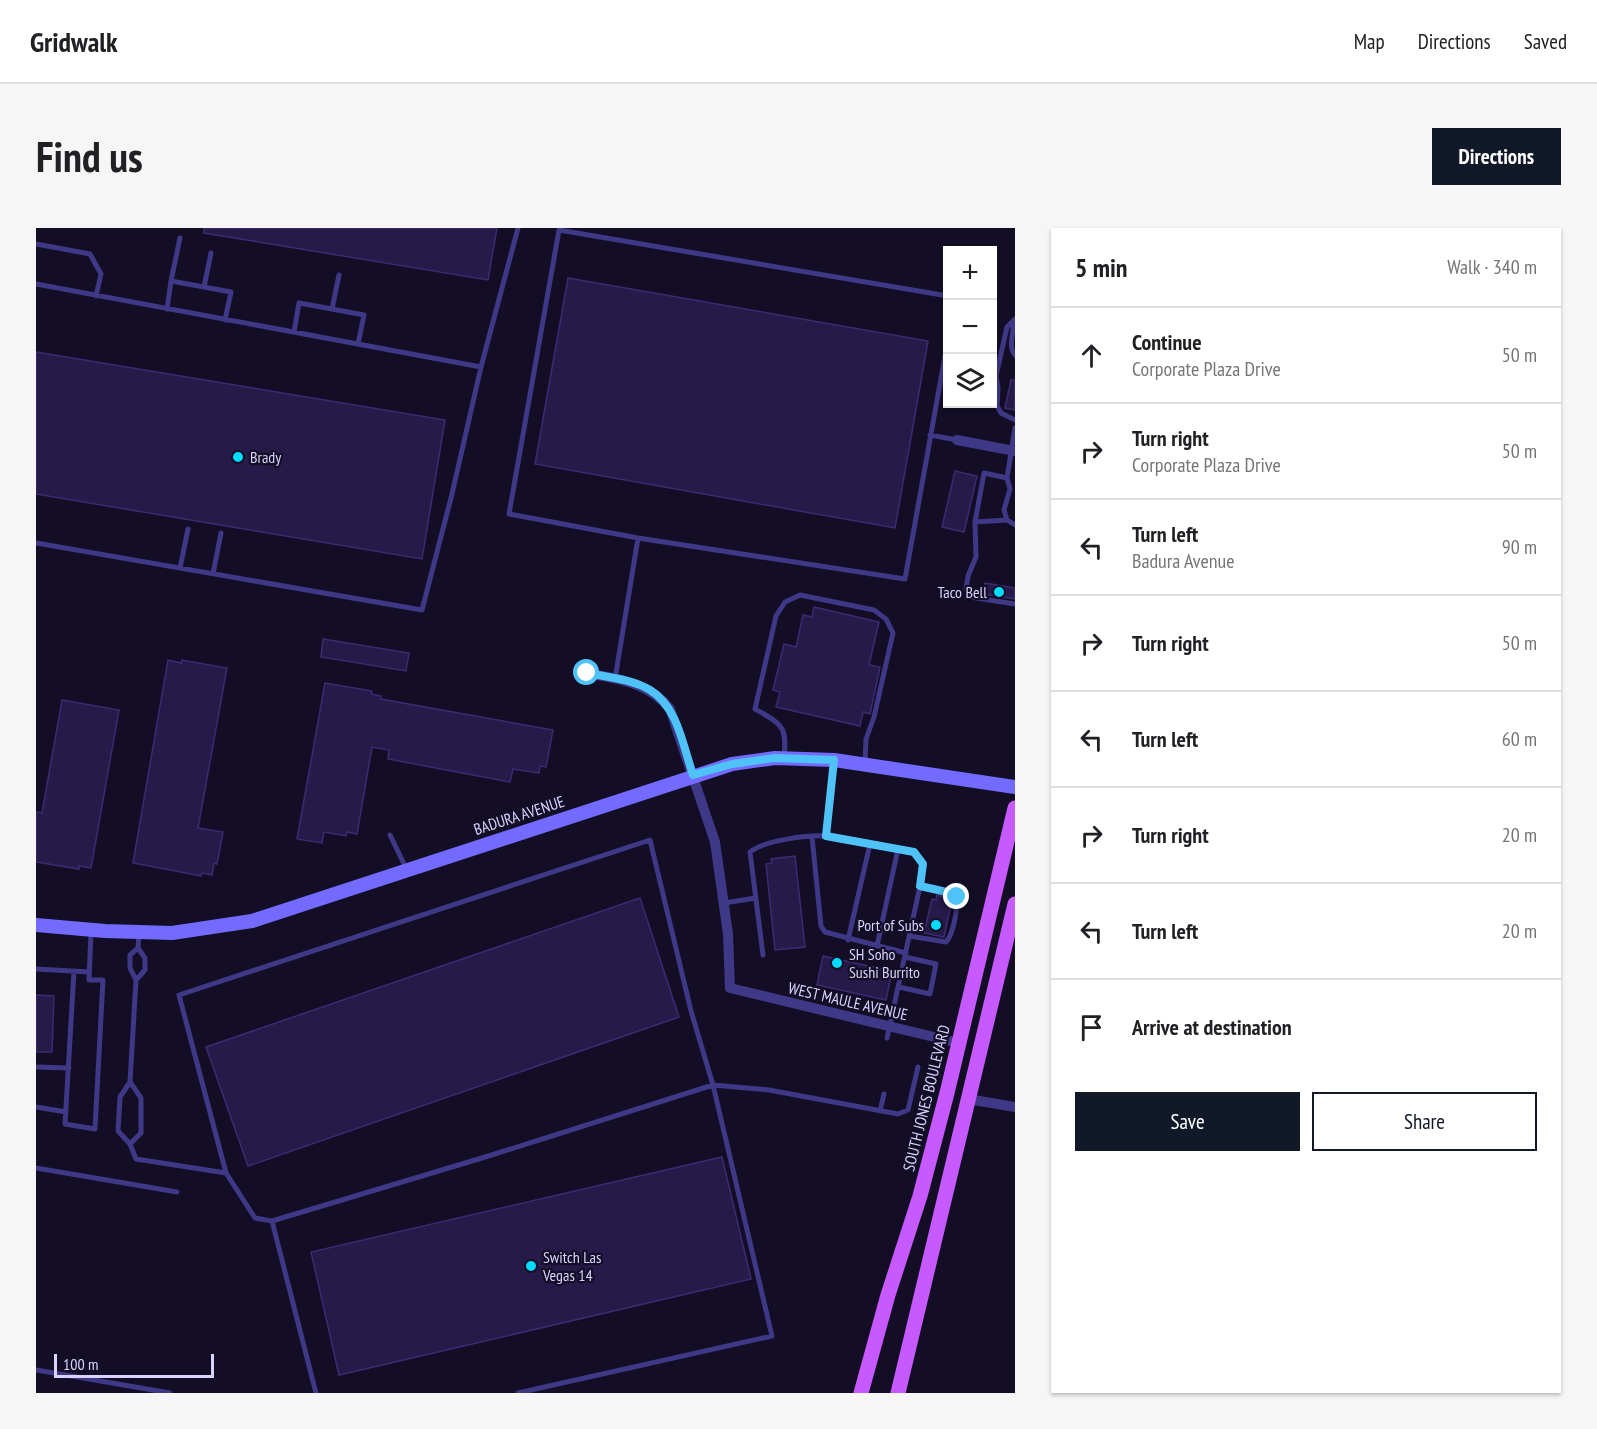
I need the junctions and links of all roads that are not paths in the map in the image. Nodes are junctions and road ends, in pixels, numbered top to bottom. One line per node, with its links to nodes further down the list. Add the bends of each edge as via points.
1 (518, 228): 19 (lane)
2 (180, 238): 6 (lane)
3 (36, 244): 10 (lane, via 90,254 101,274)
4 (211, 253): 8 (lane)
5 (339, 275): 12 (lane)
6 (171, 281): 8 (lane); 11 (lane)
7 (36, 284): 10 (lane)
8 (204, 287): 13 (lane, via 231,292)
9 (943, 295): 31 (lane, via 559,230 509,514)
10 (96, 296): 11 (lane)
11 (166, 309): 13 (lane)
12 (332, 309): 15 (lane, via 299,303); 16 (lane, via 364,315)
13 (225, 320): 15 (lane)
14 (1014, 320): 18 (lane, via 1011,347); 20 (lane, via 1007,327 996,376 997,406)
15 (294, 332): 16 (lane)
16 (358, 344): 19 (lane)
17 (945, 354): 22 (lane)
18 (1015, 355)
19 (481, 367): 34 (lane, via 422,610)
20 (1015, 420)
21 (1015, 429): 24 (lane)
22 (930, 435): 23 (lane); 31 (lane, via 904,579)
23 (957, 440): 24 (street)
24 (1012, 451): 25 (lane)
25 (1007, 478): 26 (lane); 27 (lane, via 984,473)
26 (1007, 520): 27 (lane); 28 (lane)
27 (975, 522): 35 (lane, via 976,557 966,589 970,597)
28 (1015, 525)
29 (188, 529): 33 (lane)
30 (221, 533): 34 (lane)
31 (638, 538): 37 (lane)
32 (36, 543): 33 (lane)
33 (180, 568): 34 (lane)
34 (213, 574)
35 (1015, 604)
36 (587, 673): 37 (street)
37 (615, 678): 41 (street, via 649,689 663,700 670,709)
38 (784, 759): 39 (main road, BADURA AVENUE); 40 (lane, via 786,736 782,728 755,709 776,615 785,602 800,595 874,610 886,619 893,633 866,739); 41 (main road, BADURA AVENUE, via 732,764)
39 (834, 760): 40 (main road, BADURA AVENUE); 45 (lane)
40 (865, 764): 42 (main road, BADURA AVENUE)
41 (693, 775): 49 (main road, BADURA AVENUE); 52 (street, via 715,842)
42 (1015, 787)
43 (1015, 808): 71 (main road, SOUTH JONES BOULEVARD)
44 (390, 835): 49 (lane)
45 (826, 836): 46 (lane); 47 (lane)
46 (812, 837): 51 (lane, via 770,842 750,852); 59 (lane, via 821,926 825,932)
47 (870, 844): 48 (lane); 59 (lane)
48 (898, 849): 50 (lane, via 919,857 923,864); 60 (lane)
49 (406, 870): 56 (main road, BADURA AVENUE, via 252,921 172,933)
50 (920, 886): 57 (lane); 57 (lane, via 955,894 958,900 953,926 946,942)
51 (756, 898): 52 (lane); 62 (lane)
52 (724, 903): 69 (street, WEST MAULE AVENUE, via 730,988)
53 (1015, 904): 58 (main road)
54 (36, 925): 55 (main road, BADURA AVENUE)
55 (91, 930): 56 (main road, BADURA AVENUE); 66 (lane)
56 (139, 932): 61 (lane)
57 (910, 936): 63 (lane)
58 (1012, 937): 79 (main road)
59 (848, 939): 60 (lane)
60 (877, 946): 63 (lane)
61 (138, 948): 67 (lane, via 130,955 130,969); 67 (lane, via 145,958 145,970)
62 (763, 955)
63 (906, 955): 68 (lane); 68 (lane, via 936,964 930,994)
64 (36, 969): 65 (lane)
65 (74, 971): 66 (lane); 74 (lane)
66 (89, 972): 84 (lane, via 89,980 103,980 95,1129 65,1124)
67 (136, 980): 75 (lane)
68 (899, 987): 69 (lane)
69 (890, 1027): 70 (lane); 71 (street, WEST MAULE AVENUE)
70 (887, 1038)
71 (959, 1043): 91 (main road, SOUTH JONES BOULEVARD, via 920,1196)
72 (36, 1067): 74 (lane)
73 (918, 1067): 83 (lane, via 908,1110 898,1114)
74 (69, 1068): 84 (lane)
75 (130, 1082): 85 (lane, via 120,1097 118,1131); 85 (lane, via 141,1098 141,1133)
76 (713, 1085): 81 (lane, via 769,1090); 87 (lane, via 650,840 179,995); 89 (lane); 94 (lane, via 772,1336)
77 (884, 1094): 83 (lane)
78 (864, 1098): 81 (lane)
79 (968, 1099): 82 (street); 97 (main road)
80 (36, 1107): 84 (lane)
81 (862, 1107): 83 (lane)
82 (1015, 1107)
83 (880, 1111)
84 (66, 1112)
85 (130, 1144): 87 (lane, via 136,1159)
86 (36, 1168): 88 (lane)
87 (226, 1173): 89 (lane, via 255,1218)
88 (177, 1192)
89 (272, 1221): 93 (lane)
90 (36, 1370): 92 (lane)
91 (866, 1377): 95 (main road); 96 (main road, SOUTH JONES BOULEVARD)
92 (170, 1393)
93 (315, 1393)
94 (518, 1393)
95 (851, 1393)
96 (861, 1393)
97 (898, 1393)

